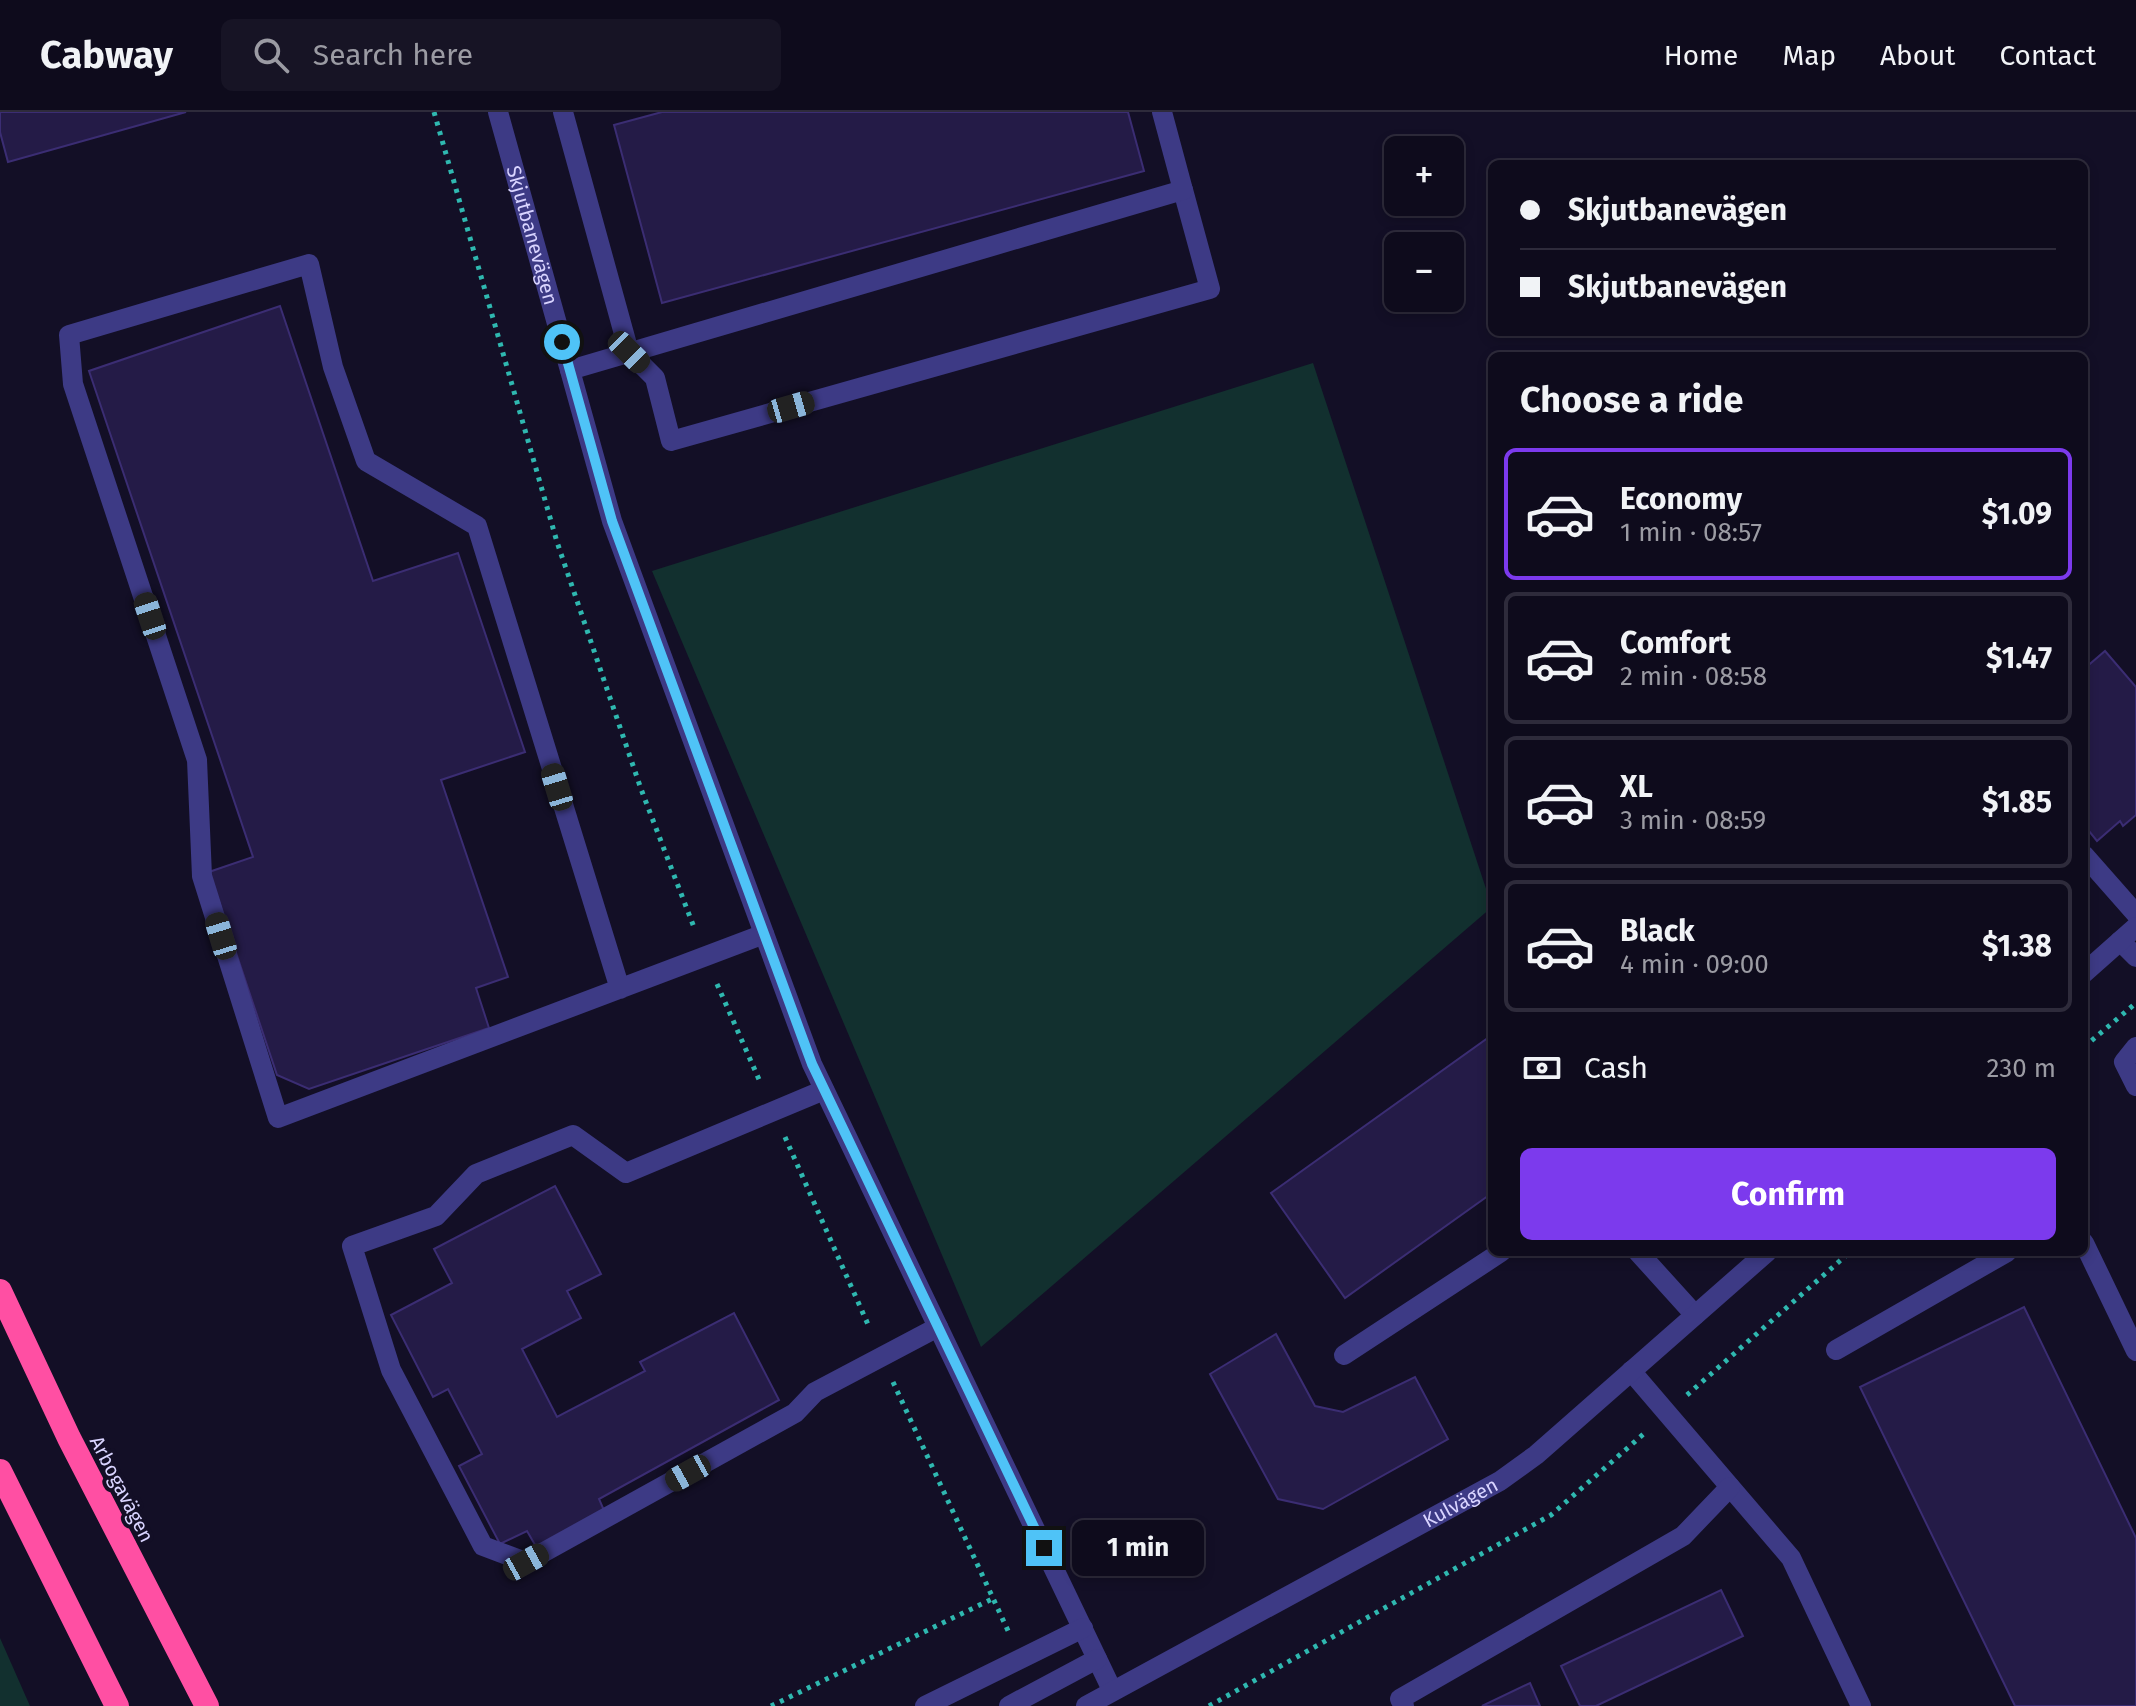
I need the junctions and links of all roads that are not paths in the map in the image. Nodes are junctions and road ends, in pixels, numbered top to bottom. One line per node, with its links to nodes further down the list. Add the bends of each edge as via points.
1 (563, 112): 5 (street)
2 (1162, 112): 4 (street)
3 (504, 113): 6 (street, Skjutbanevägen)
4 (1183, 190): 5 (street); 5 (street, via 1210,289 671,441 655,378)
5 (629, 352): 6 (street)
6 (570, 370): 10 (street, Skjutbanevägen, via 612,521)
7 (2088, 860): 8 (street)
8 (2136, 914)
9 (2136, 927): 11 (street)
10 (764, 934): 14 (street); 17 (street, Skjutbanevägen)
11 (2120, 941): 12 (street); 13 (street)
12 (2136, 957)
13 (2088, 969)
14 (620, 989): 14 (street, via 278,1118 202,876 197,760 73,384 69,335 309,264 333,367 366,461 477,526)
15 (2136, 1047): 16 (street, via 2124,1062)
16 (2136, 1086)
17 (824, 1090): 25 (street, Skjutbanevägen); 25 (street, via 626,1173 573,1135 476,1174 436,1216 352,1246 391,1370 483,1546 526,1562 795,1413 815,1392)
18 (2088, 1251): 27 (street)
19 (1495, 1256): 28 (street)
20 (1642, 1256): 24 (street)
21 (1762, 1256): 24 (street, Kulvägen)
22 (2000, 1256): 26 (street)
23 (0, 1291): 36 (highway, Arbogavägen)
24 (1695, 1315): 29 (street, Kulvägen)
25 (938, 1327): 32 (street, Skjutbanevägen)
26 (1836, 1350)
27 (2136, 1351)
28 (1344, 1355)
29 (1631, 1371): 31 (street); 34 (street, Kulvägen, via 1500,1481)
30 (0, 1471): 35 (highway)
31 (1730, 1487): 40 (street, via 1683,1536 1400,1699); 41 (street, via 1791,1558)
32 (1083, 1628): 33 (street, Skjutbanevägen); 37 (street)
33 (1097, 1659): 34 (street, Skjutbanevägen); 38 (street)
34 (1112, 1690): 39 (street, Kulvägen)
35 (117, 1706)
36 (207, 1706)
37 (925, 1706)
38 (1009, 1706)
39 (1086, 1706)
40 (1404, 1706)
41 (1861, 1706)

